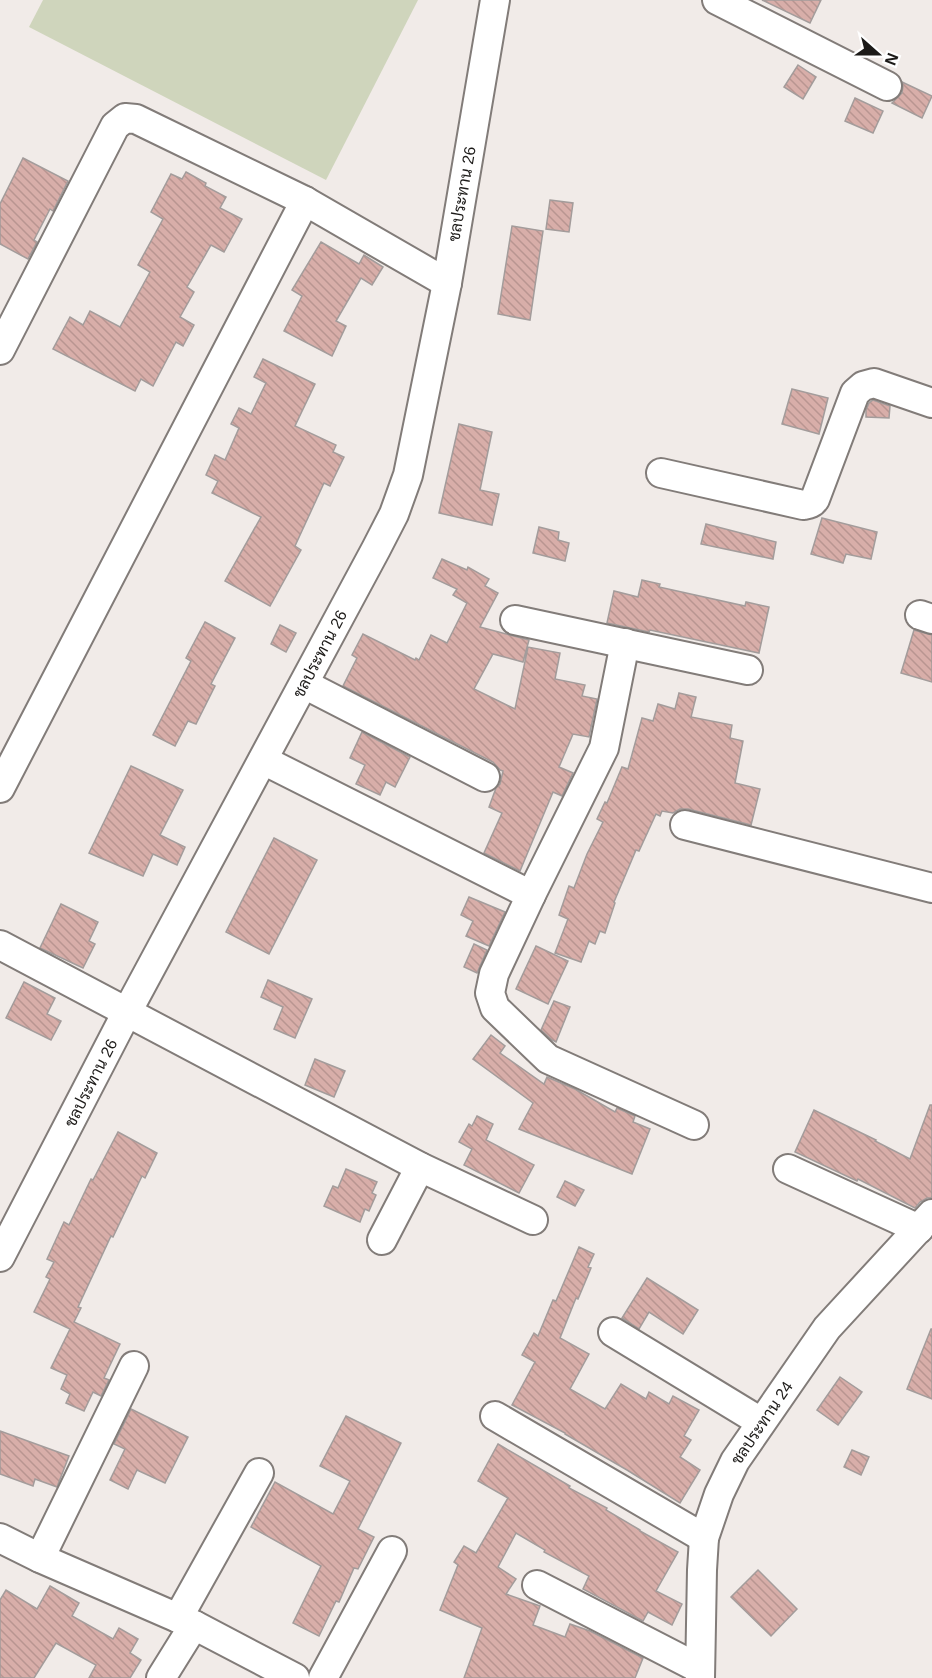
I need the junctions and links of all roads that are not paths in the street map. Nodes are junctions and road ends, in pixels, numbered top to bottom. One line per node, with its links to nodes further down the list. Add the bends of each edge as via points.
1 (495, 0): 5 (street, ชลประทาน 26)
2 (717, 0): 3 (street)
3 (887, 86)
4 (306, 201): 5 (street); 6 (street, via 136,119 125,118 115,126); 15 (street)
5 (447, 283): 12 (street, ชลประทาน 26, via 408,475 394,514)
6 (0, 350)
7 (932, 403): 8 (street, via 874,383 858,388 812,503 803,505)
8 (661, 473)
9 (515, 620): 10 (street)
10 (625, 644): 11 (street); 18 (street, via 604,748)
11 (748, 670)
12 (303, 684): 13 (street, ชลประทาน 26); 14 (street)
13 (263, 760): 18 (street); 20 (street, ชลประทาน 26)
14 (485, 777)
15 (0, 788)
16 (686, 825): 17 (street)
17 (932, 888)
18 (531, 895): 21 (street, via 494,974 490,993 495,1008 548,1059)
19 (0, 945): 20 (street)
20 (127, 1012): 22 (street); 27 (street, ชลประทาน 26)
21 (694, 1125)
22 (420, 1167): 24 (street); 26 (street)
23 (788, 1169): 25 (street)
24 (533, 1220)
25 (926, 1222): 31 (street, ชลประทาน 24, via 827,1328)
26 (382, 1240)
27 (0, 1257)
28 (613, 1332): 31 (street)
29 (134, 1366): 36 (street)
30 (495, 1416): 34 (street)
31 (761, 1422): 34 (street, ชลประทาน 24, via 735,1461)
32 (259, 1473): 38 (street)
33 (0, 1538): 36 (street)
34 (704, 1538): 39 (street, ชลประทาน 24)
35 (392, 1551): 42 (street)
36 (40, 1558): 38 (street)
37 (537, 1585): 39 (street)
38 (185, 1621): 40 (street); 41 (street)
39 (700, 1674)
40 (161, 1678)
41 (295, 1678)
42 (323, 1678)

